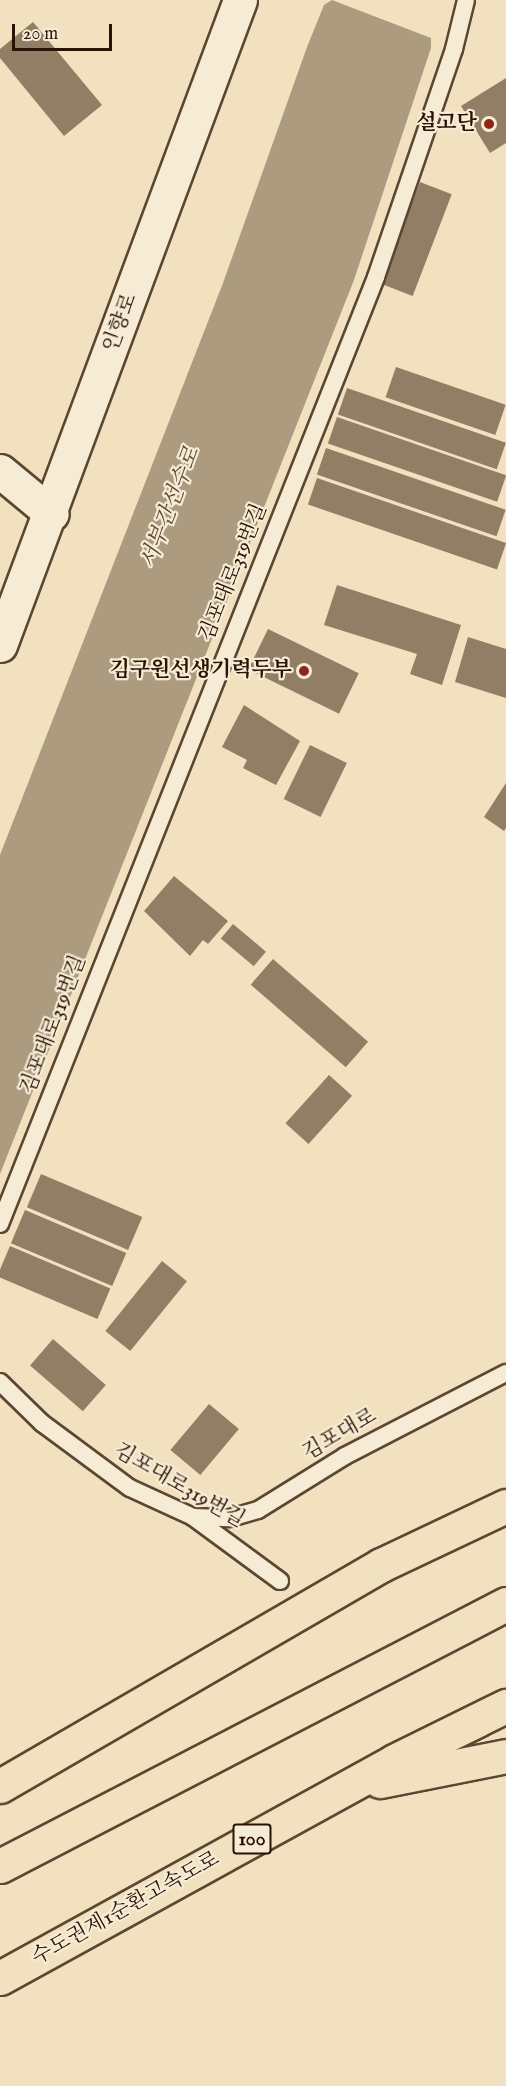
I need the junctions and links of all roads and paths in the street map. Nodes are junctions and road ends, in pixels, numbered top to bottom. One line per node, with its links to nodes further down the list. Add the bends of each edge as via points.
1 (240, 0): 4 (street, 인향로)
2 (466, 0): 6 (lane, 김포대로319번길, via 454,49 376,277)
3 (0, 471): 4 (street)
4 (52, 514): 5 (street, 인향로)
5 (0, 645)
6 (0, 1224)
7 (506, 1373): 10 (lane, 김포대로, via 345,1456 258,1510 230,1518)
8 (0, 1382): 10 (lane, 김포대로319번길, via 42,1423 130,1488)
9 (506, 1506): 15 (highway, via 381,1565)
10 (193, 1517): 11 (lane, 김포대로319번길)
11 (280, 1581)
12 (506, 1604): 17 (highway)
13 (506, 1706): 16 (highway, 수도권제1순환고속도로 / 100)
14 (506, 1756): 16 (highway)
15 (0, 1786)
16 (346, 1787): 18 (highway, 수도권제1순환고속도로 / 100)
17 (0, 1866)
18 (0, 1978)

